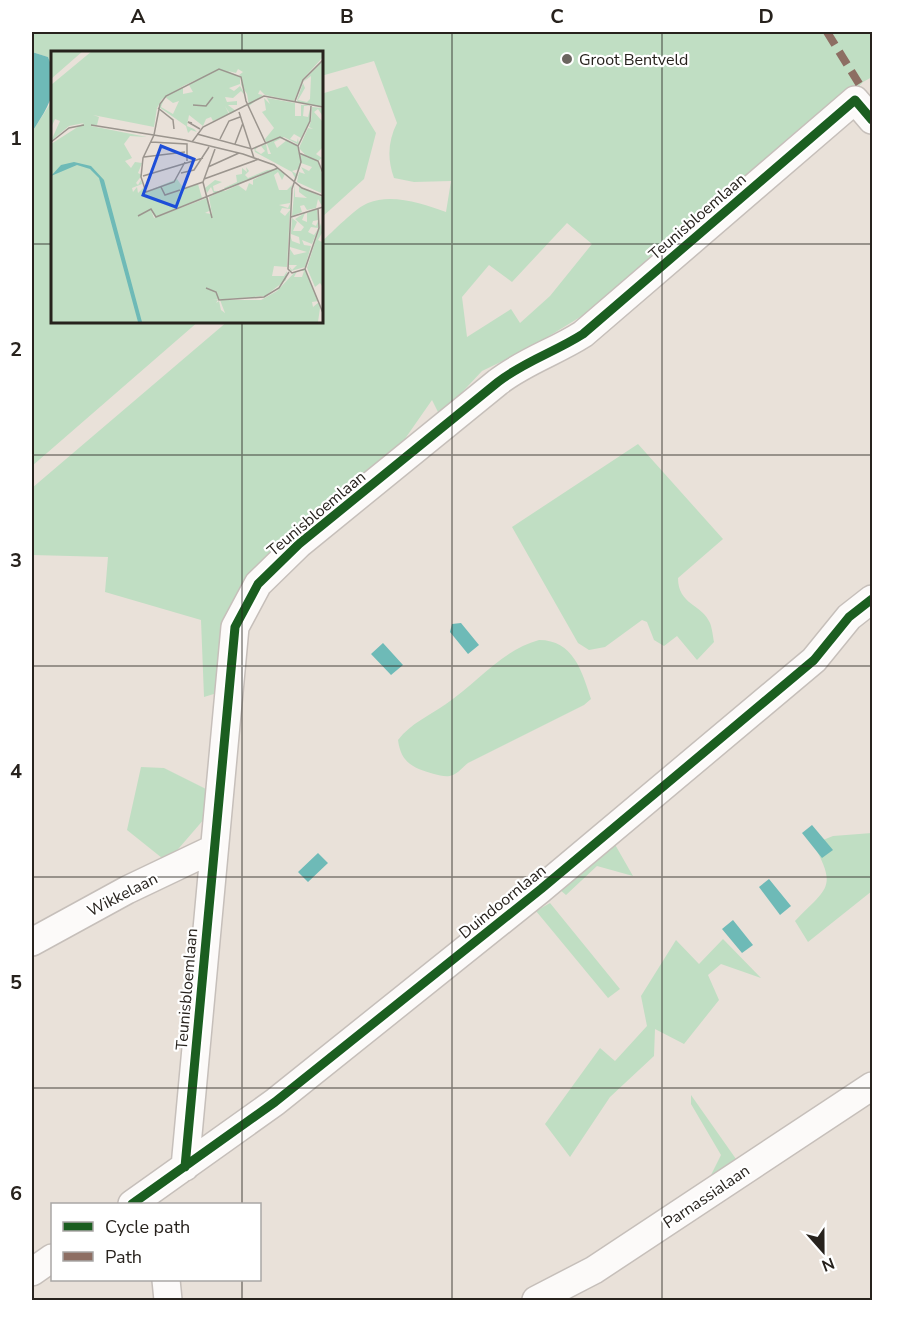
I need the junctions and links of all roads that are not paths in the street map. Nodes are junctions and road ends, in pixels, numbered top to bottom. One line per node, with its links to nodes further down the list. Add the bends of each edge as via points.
1 (864, 110): 3 (street, Teunisbloemlaan, via 583,334 548,355 520,365 299,544 258,584 235,627)
2 (873, 599): 6 (street, Duindoornlaan, via 849,617 814,660 541,889 275,1102)
3 (213, 849): 4 (street, Wikkelaan); 6 (street, Teunisbloemlaan)
4 (32, 942)
5 (873, 1086): 13 (street, Parnassialaan, via 594,1270)
6 (185, 1167): 7 (street, Duindoornlaan)
7 (159, 1196): 8 (street, Duindoornlaan)
8 (135, 1203)
9 (51, 1259): 10 (street)
10 (32, 1272)
11 (165, 1281): 12 (street)
12 (168, 1300)
13 (536, 1300)

